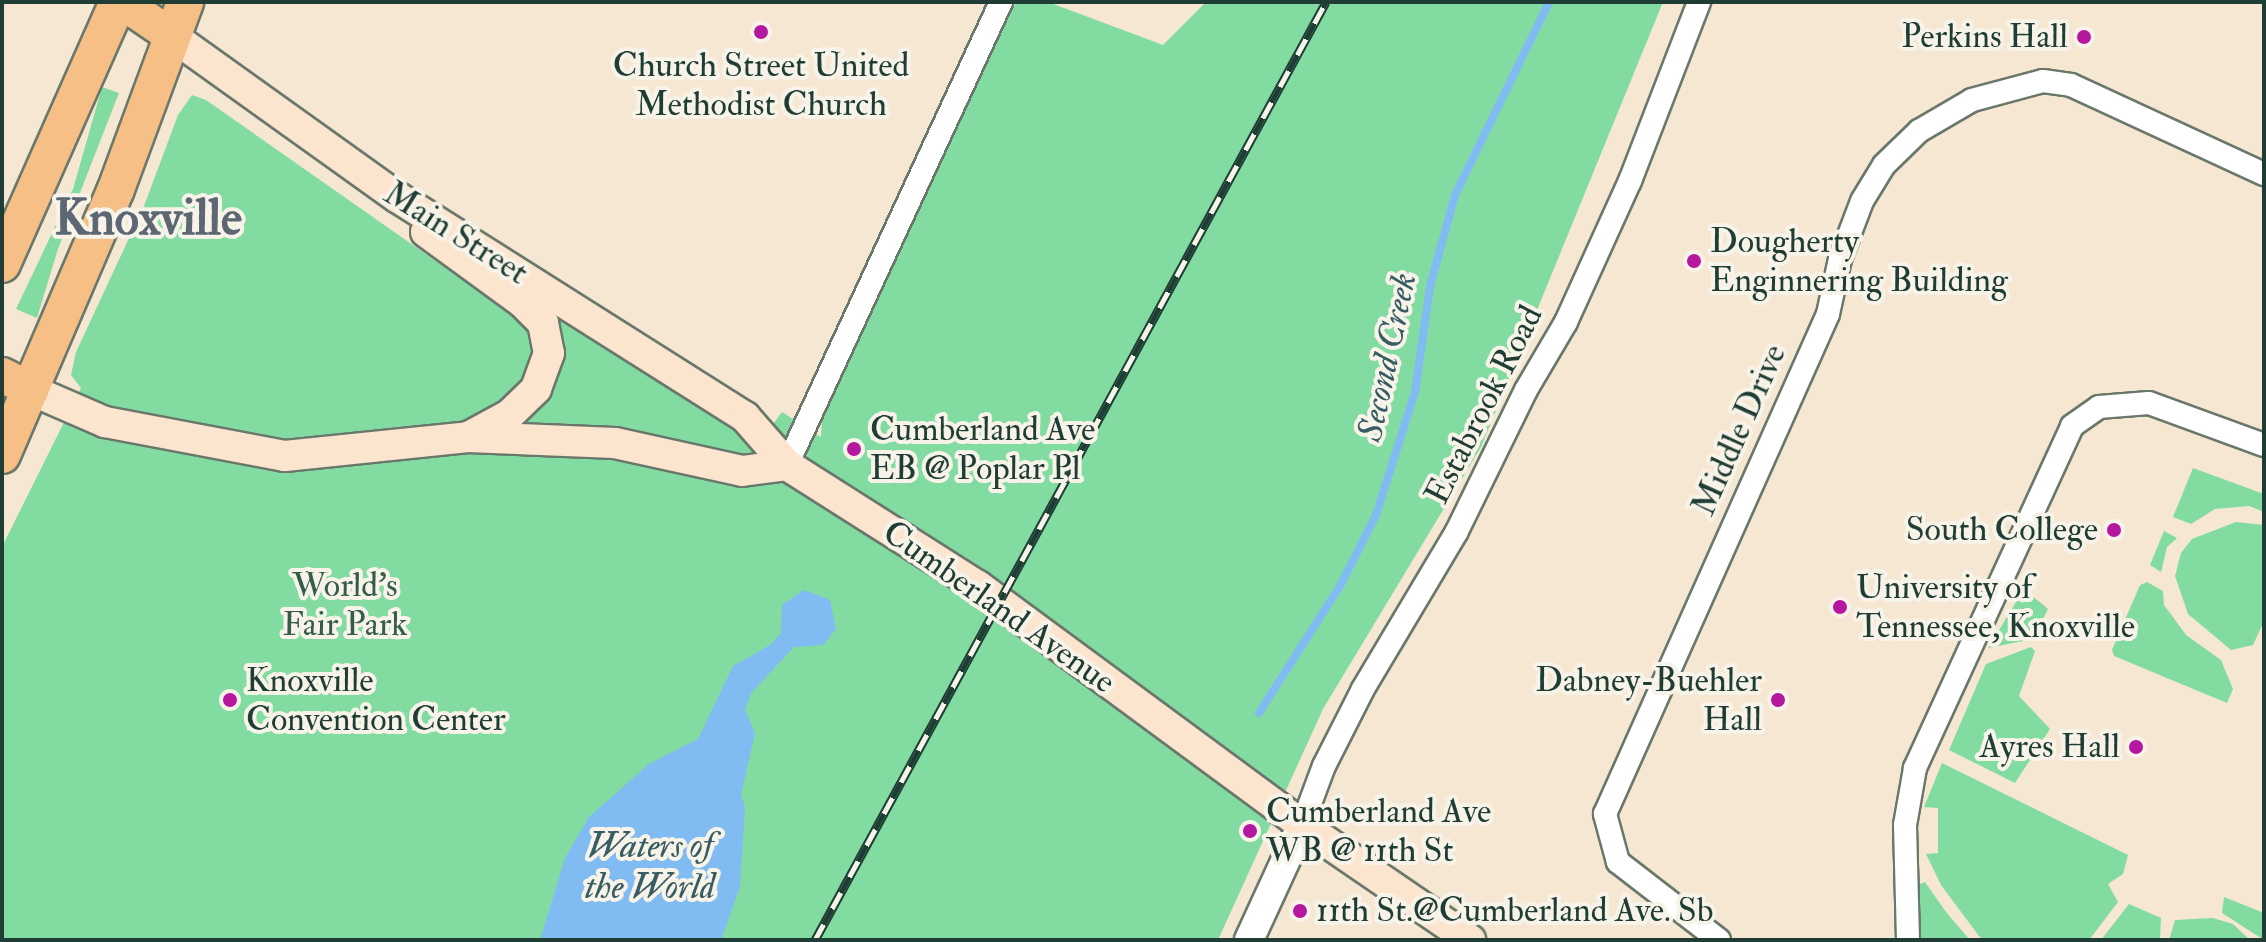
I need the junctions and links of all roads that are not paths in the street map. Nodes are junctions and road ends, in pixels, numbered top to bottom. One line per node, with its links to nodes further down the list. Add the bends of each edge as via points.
1 (120, 2): 5 (main road, Main Street); 8 (highway)
2 (185, 2): 5 (highway)
3 (1001, 2): 13 (street)
4 (1699, 2): 14 (street, Estabrook Road, via 1630,181 1566,322 1526,390 1456,533 1363,689 1324,766)
5 (172, 36): 7 (main road, Main Street); 9 (highway, via 116,189)
6 (2259, 172): 17 (street, Middle Drive, via 2071,85 2043,81 1972,100 1919,131 1884,165 1862,201 1840,259 1828,314 1605,814 1618,862)
7 (397, 197): 10 (main road, via 431,239 522,302 543,323 549,353 536,389 509,415); 13 (main road, Main Street, via 745,417)
8 (2, 264)
9 (16, 382): 10 (main road, via 105,422 285,456); 12 (highway)
10 (468, 437): 13 (main road, via 615,443 742,471)
11 (2264, 445): 18 (street, via 2149,403 2099,407 2072,426 1915,768 1905,825)
12 (2, 455)
13 (787, 465): 14 (main road, Cumberland Avenue, via 978,586)
14 (1302, 825): 15 (street); 16 (main road, Cumberland Avenue)
15 (1249, 940)
16 (1470, 940)
17 (1719, 940)
18 (1908, 940)

